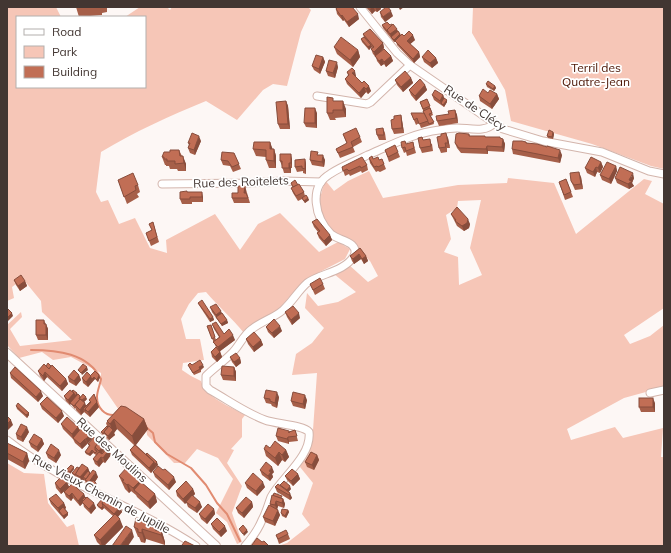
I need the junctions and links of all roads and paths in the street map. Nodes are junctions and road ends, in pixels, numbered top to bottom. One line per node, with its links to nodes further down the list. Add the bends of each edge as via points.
1 (360, 7): 2 (street, Rue de Clécy, via 397,53)
2 (410, 65): 3 (street, via 367,104); 4 (street, Rue de Clécy)
3 (317, 96)
4 (494, 123): 5 (street, Rue de Clécy, via 521,135 602,152 649,171); 6 (street, via 484,129 457,128 420,134 329,174)
5 (664, 174)
6 (321, 182): 7 (street, Rue des Roitelets); 16 (street, via 316,194 318,214 331,234 351,244 354,256 331,273 309,282 283,310 252,328 232,354 206,376 206,386 210,390 248,412 264,420 302,428 309,432 304,454 276,490 257,530)
7 (162, 184)
8 (7, 353): 15 (street, Rue des Moulins)
9 (664, 390): 10 (street)
10 (650, 393)
11 (7, 440): 12 (street, Rue Vieux Chemin de Jupille, via 65,477 152,520)
12 (188, 541): 13 (street); 14 (street, Rue Vieux Chemin de Jupille)
13 (180, 546)
14 (196, 546)
15 (216, 546)
16 (245, 546)

